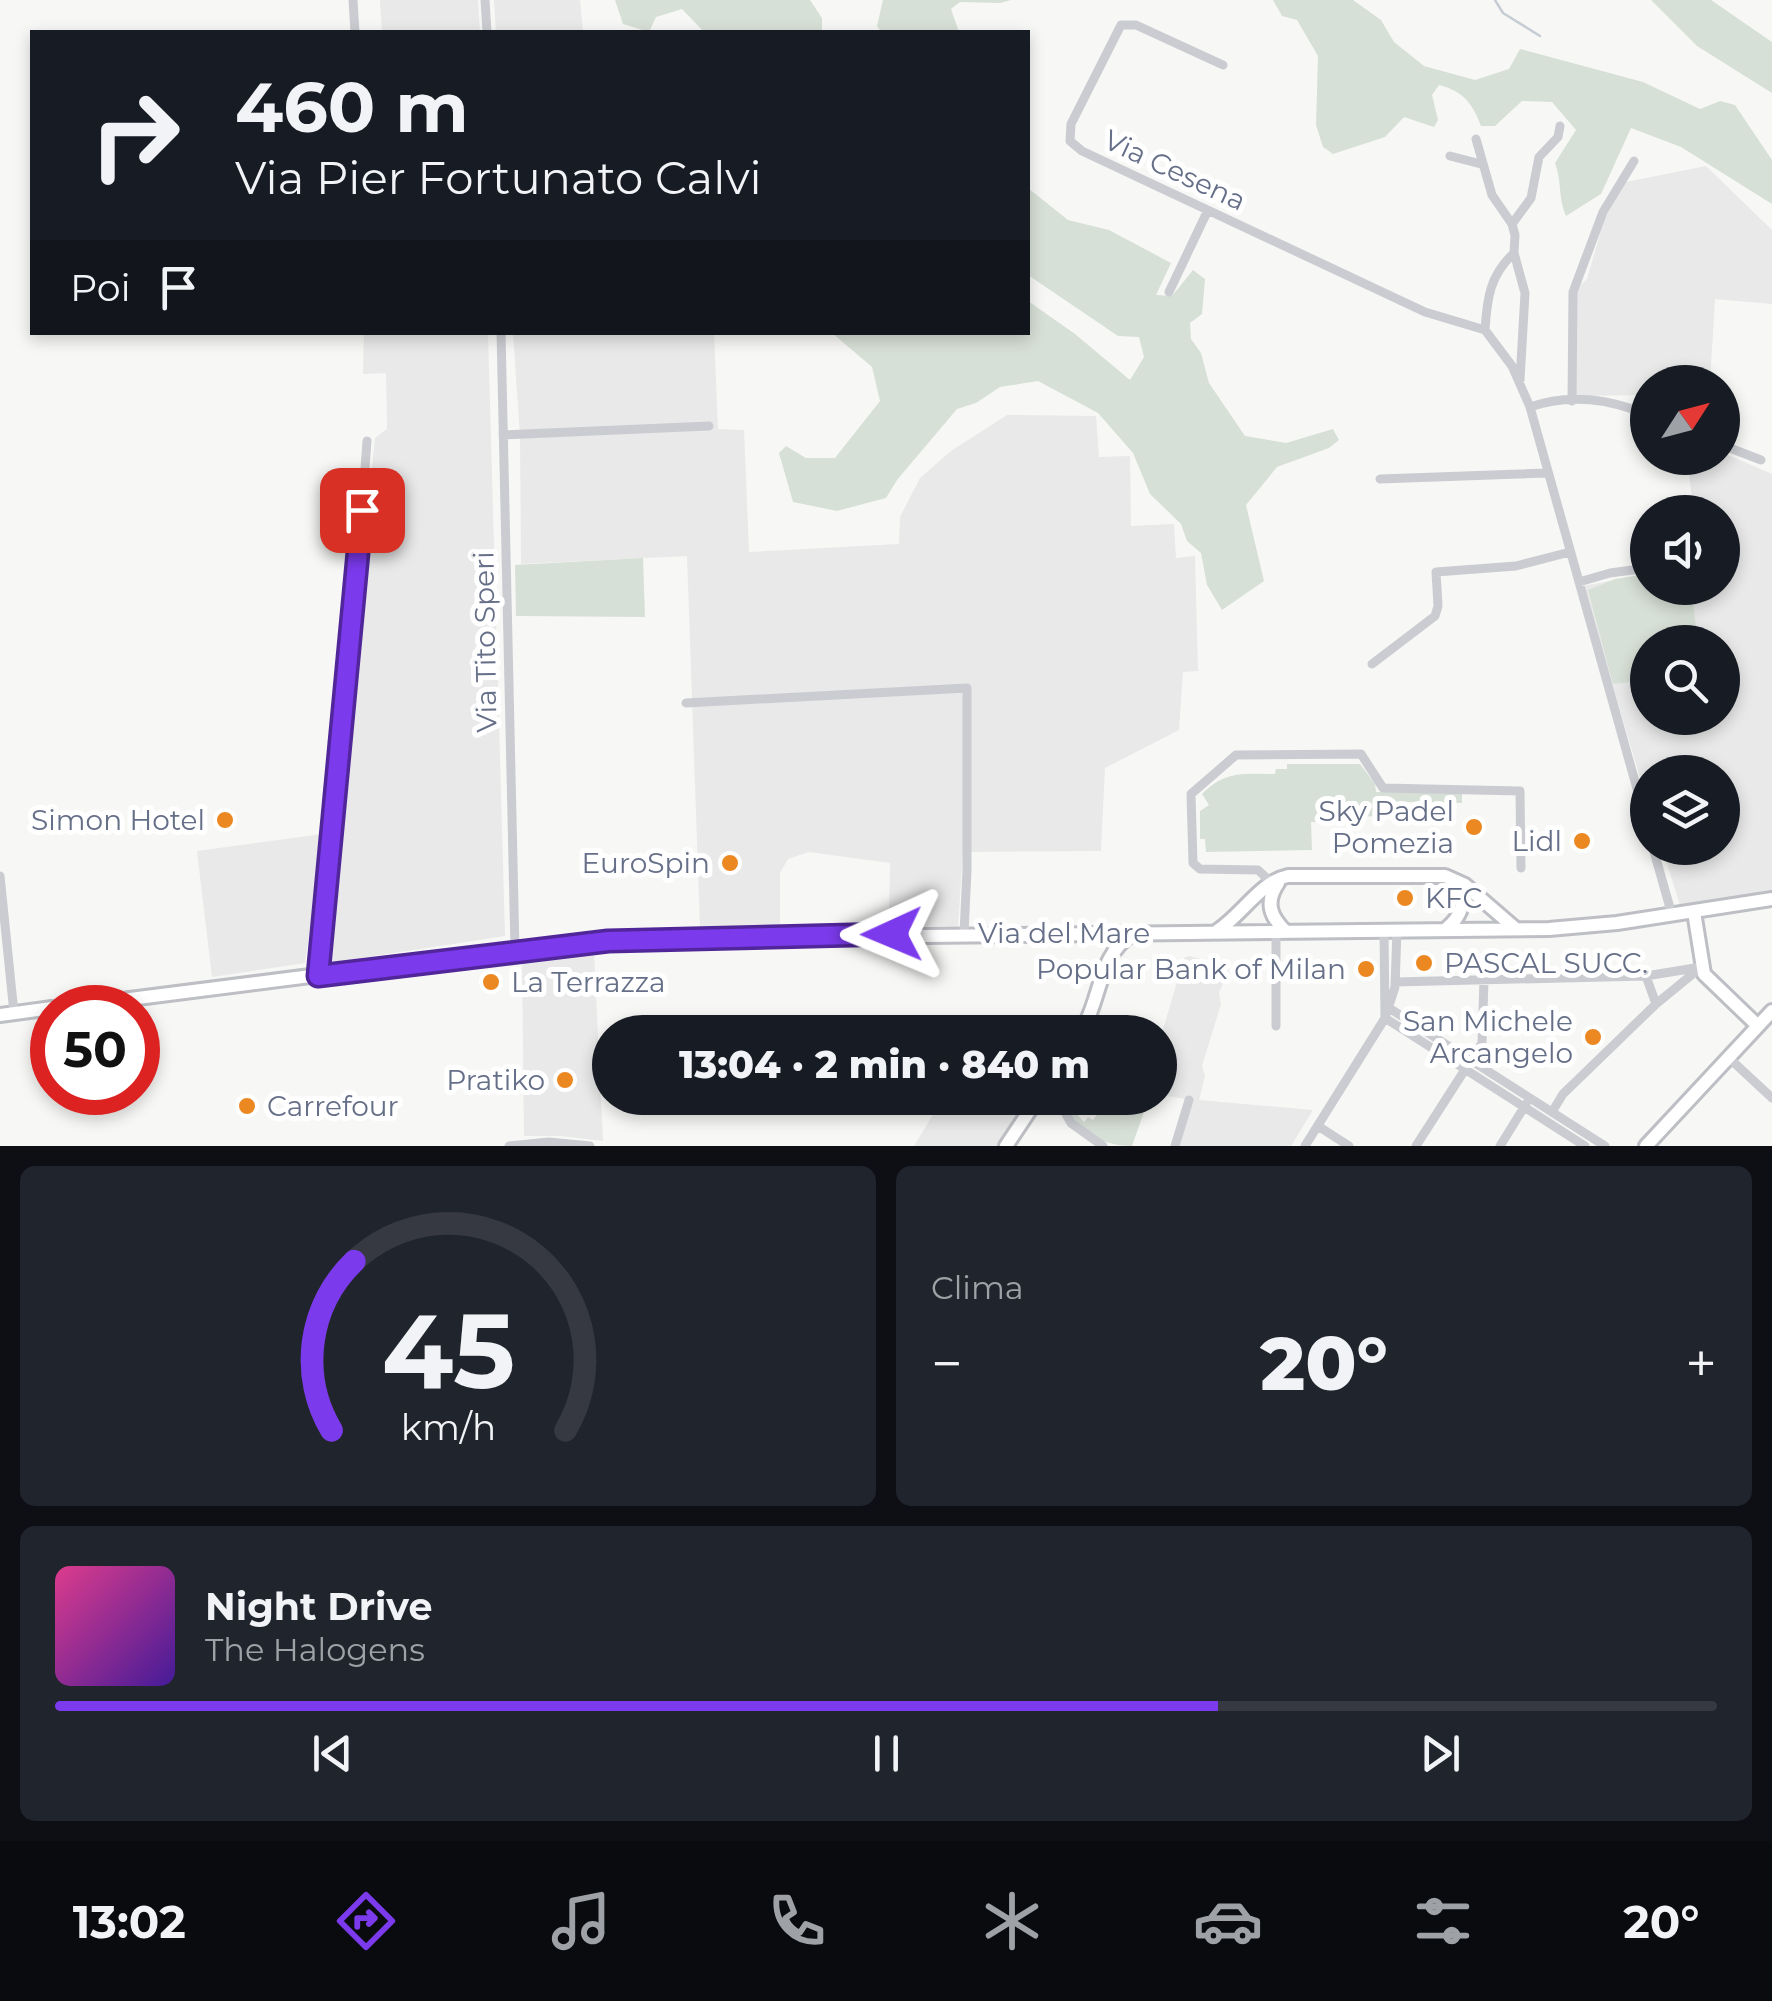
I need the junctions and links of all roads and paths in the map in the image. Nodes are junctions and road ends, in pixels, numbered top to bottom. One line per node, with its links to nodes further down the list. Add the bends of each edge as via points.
1 (353, 0): 3 (street)
2 (485, 0): 4 (street)
3 (355, 30)
4 (486, 30)
5 (1223, 65): 11 (street, Via Cesena, via 1124,24 1069,131 1082,151)
6 (1560, 126): 12 (street, via 1539,157 1530,200)
7 (1476, 139): 10 (street)
8 (1450, 156): 10 (street)
9 (1634, 161): 18 (street, via 1603,212 1573,292)
10 (1480, 164): 12 (street)
11 (1208, 210): 14 (street); 15 (street, Via Cesena, via 1426,312)
12 (1512, 224): 13 (street)
13 (1514, 253): 15 (street, via 1492,284); 17 (street, via 1526,296)
14 (1170, 292)
15 (1485, 330): 17 (street)
16 (501, 335): 22 (street, Via Tito Speri)
17 (1520, 382): 19 (street)
18 (1572, 400): 19 (street); 20 (street)
19 (1530, 408): 26 (street)
20 (1630, 408)
21 (709, 426): 22 (street)
22 (504, 434): 55 (street, Via Tito Speri)
23 (367, 441): 58 (street)
24 (1740, 452): 25 (street)
25 (1762, 460)
26 (1548, 473): 27 (street); 28 (street)
27 (1380, 479)
28 (1570, 552): 30 (street); 31 (street, via 1521,566 1436,572 1434,617)
29 (1630, 572): 30 (street)
30 (1579, 582): 33 (street)
31 (1372, 664)
32 (686, 704): 54 (street, via 967,688)
33 (1630, 764)
34 (1658, 865): 43 (street)
35 (1521, 868): 38 (street, via 1520,791 1383,788 1361,754 1236,755 1191,794 1193,863 1200,869 1258,870)
36 (0, 876): 66 (street)
37 (1453, 878): 38 (main road); 39 (main road); 46 (main road, via 1463,904)
38 (1277, 880): 42 (main road); 48 (main road, via 1270,909)
39 (1480, 898): 44 (main road); 47 (main road, via 1484,912)
40 (1772, 898): 41 (main road, Via del Mare)
41 (1694, 912): 43 (main road, Via del Mare); 57 (main road)
42 (1242, 913): 51 (main road); 52 (main road); 53 (main road)
43 (1672, 915): 44 (main road, Via del Mare)
44 (1516, 929): 47 (main road, Via del Mare)
45 (1390, 930): 46 (main road, Via del Mare); 48 (main road, Via del Mare); 61 (street); 65 (street)
46 (1445, 930): 47 (main road, Via del Mare)
47 (1472, 930)
48 (1280, 931): 53 (main road, Via del Mare); 68 (street)
49 (1091, 932): 50 (main road, Via del Mare); 54 (main road, Via del Mare); 56 (main road)
50 (1135, 932): 51 (main road, Via del Mare); 56 (main road)
51 (1215, 932): 52 (main road, Via del Mare)
52 (1235, 932): 53 (main road, Via del Mare)
53 (1256, 932)
54 (964, 933): 55 (main road, Via del Mare, via 672,938)
55 (515, 950): 58 (main road, Via del Mare)
56 (1109, 956): 67 (main road)
57 (1702, 967): 59 (street); 63 (street); 69 (main road)
58 (318, 976): 62 (main road, Via del Mare)
59 (1646, 976): 60 (street); 63 (street)
60 (1484, 980): 61 (street); 71 (street, via 1482,1043)
61 (1395, 982): 65 (street)
62 (160, 995)
63 (1656, 1004): 75 (street)
64 (1772, 1012): 69 (main road)
65 (1387, 1013): 71 (street); 78 (street)
66 (7, 1014)
67 (1090, 1015)
68 (1276, 1026)
69 (1758, 1026): 70 (main road)
70 (1729, 1058): 72 (street); 90 (main road)
71 (1468, 1065): 74 (street); 86 (street)
72 (1772, 1098)
73 (1189, 1100): 83 (street)
74 (1527, 1103): 75 (street); 87 (street); 88 (street)
75 (1552, 1112): 89 (street)
76 (1027, 1115): 81 (main road)
77 (1067, 1115): 82 (street)
78 (1318, 1126): 84 (street); 85 (street)
79 (509, 1146): 80 (street)
80 (590, 1146)
81 (1006, 1146)
82 (1103, 1146)
83 (1176, 1146)
84 (1305, 1146)
85 (1350, 1146)
86 (1416, 1146)
87 (1500, 1146)
88 (1585, 1146)
89 (1605, 1146)
90 (1646, 1146)

